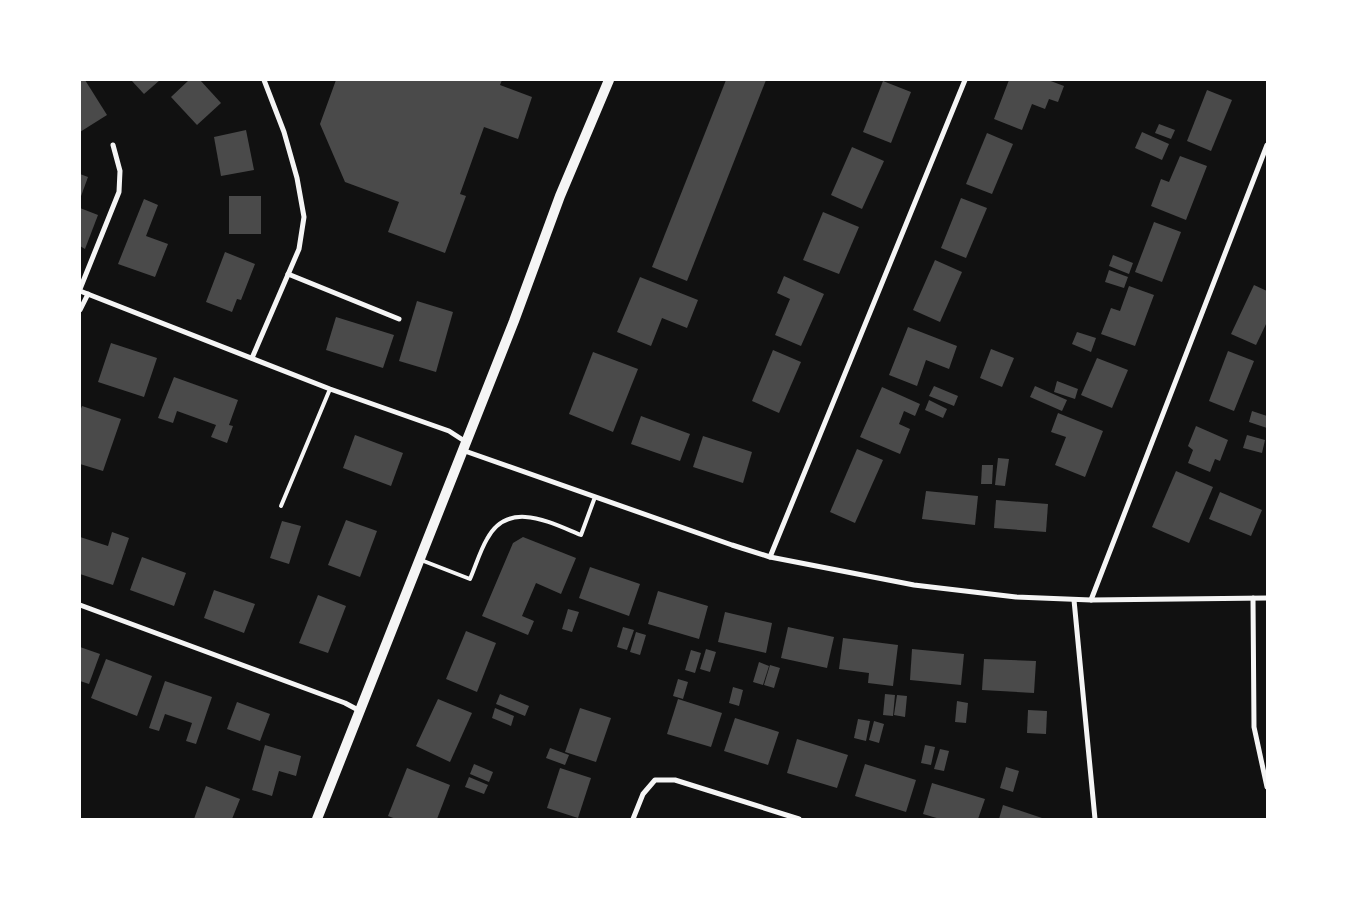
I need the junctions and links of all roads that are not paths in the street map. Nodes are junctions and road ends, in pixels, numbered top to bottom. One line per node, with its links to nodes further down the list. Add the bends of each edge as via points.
1 (264, 80): 6 (street, via 298,178 304,217 299,249)
2 (609, 80): 13 (main road, via 560,196)
3 (964, 80): 16 (street)
4 (113, 145): 7 (street, via 120,171 119,192)
5 (1267, 145): 21 (street)
6 (288, 274): 10 (street); 11 (street)
7 (80, 290): 8 (street)
8 (88, 294): 9 (street); 11 (street)
9 (80, 310)
10 (399, 319)
11 (252, 358): 12 (street)
12 (330, 389): 13 (street, via 449,431); 15 (lane)
13 (464, 446): 14 (street); 17 (main road)
14 (595, 497): 16 (street); 17 (lane, via 581,535 533,517 512,518 501,523 487,538 470,578)
15 (281, 506)
16 (770, 557): 20 (street, via 914,585)
17 (420, 560): 23 (main road)
18 (1252, 598): 19 (street); 21 (street); 24 (street, via 1254,727)
19 (1267, 598)
20 (1074, 600): 21 (street); 28 (street)
21 (1091, 600)
22 (80, 605): 23 (street)
23 (360, 710): 25 (main road)
24 (1267, 787)
25 (318, 819)
26 (633, 819): 27 (street, via 643,794 655,780 675,780)
27 (799, 819)
28 (1095, 819)

